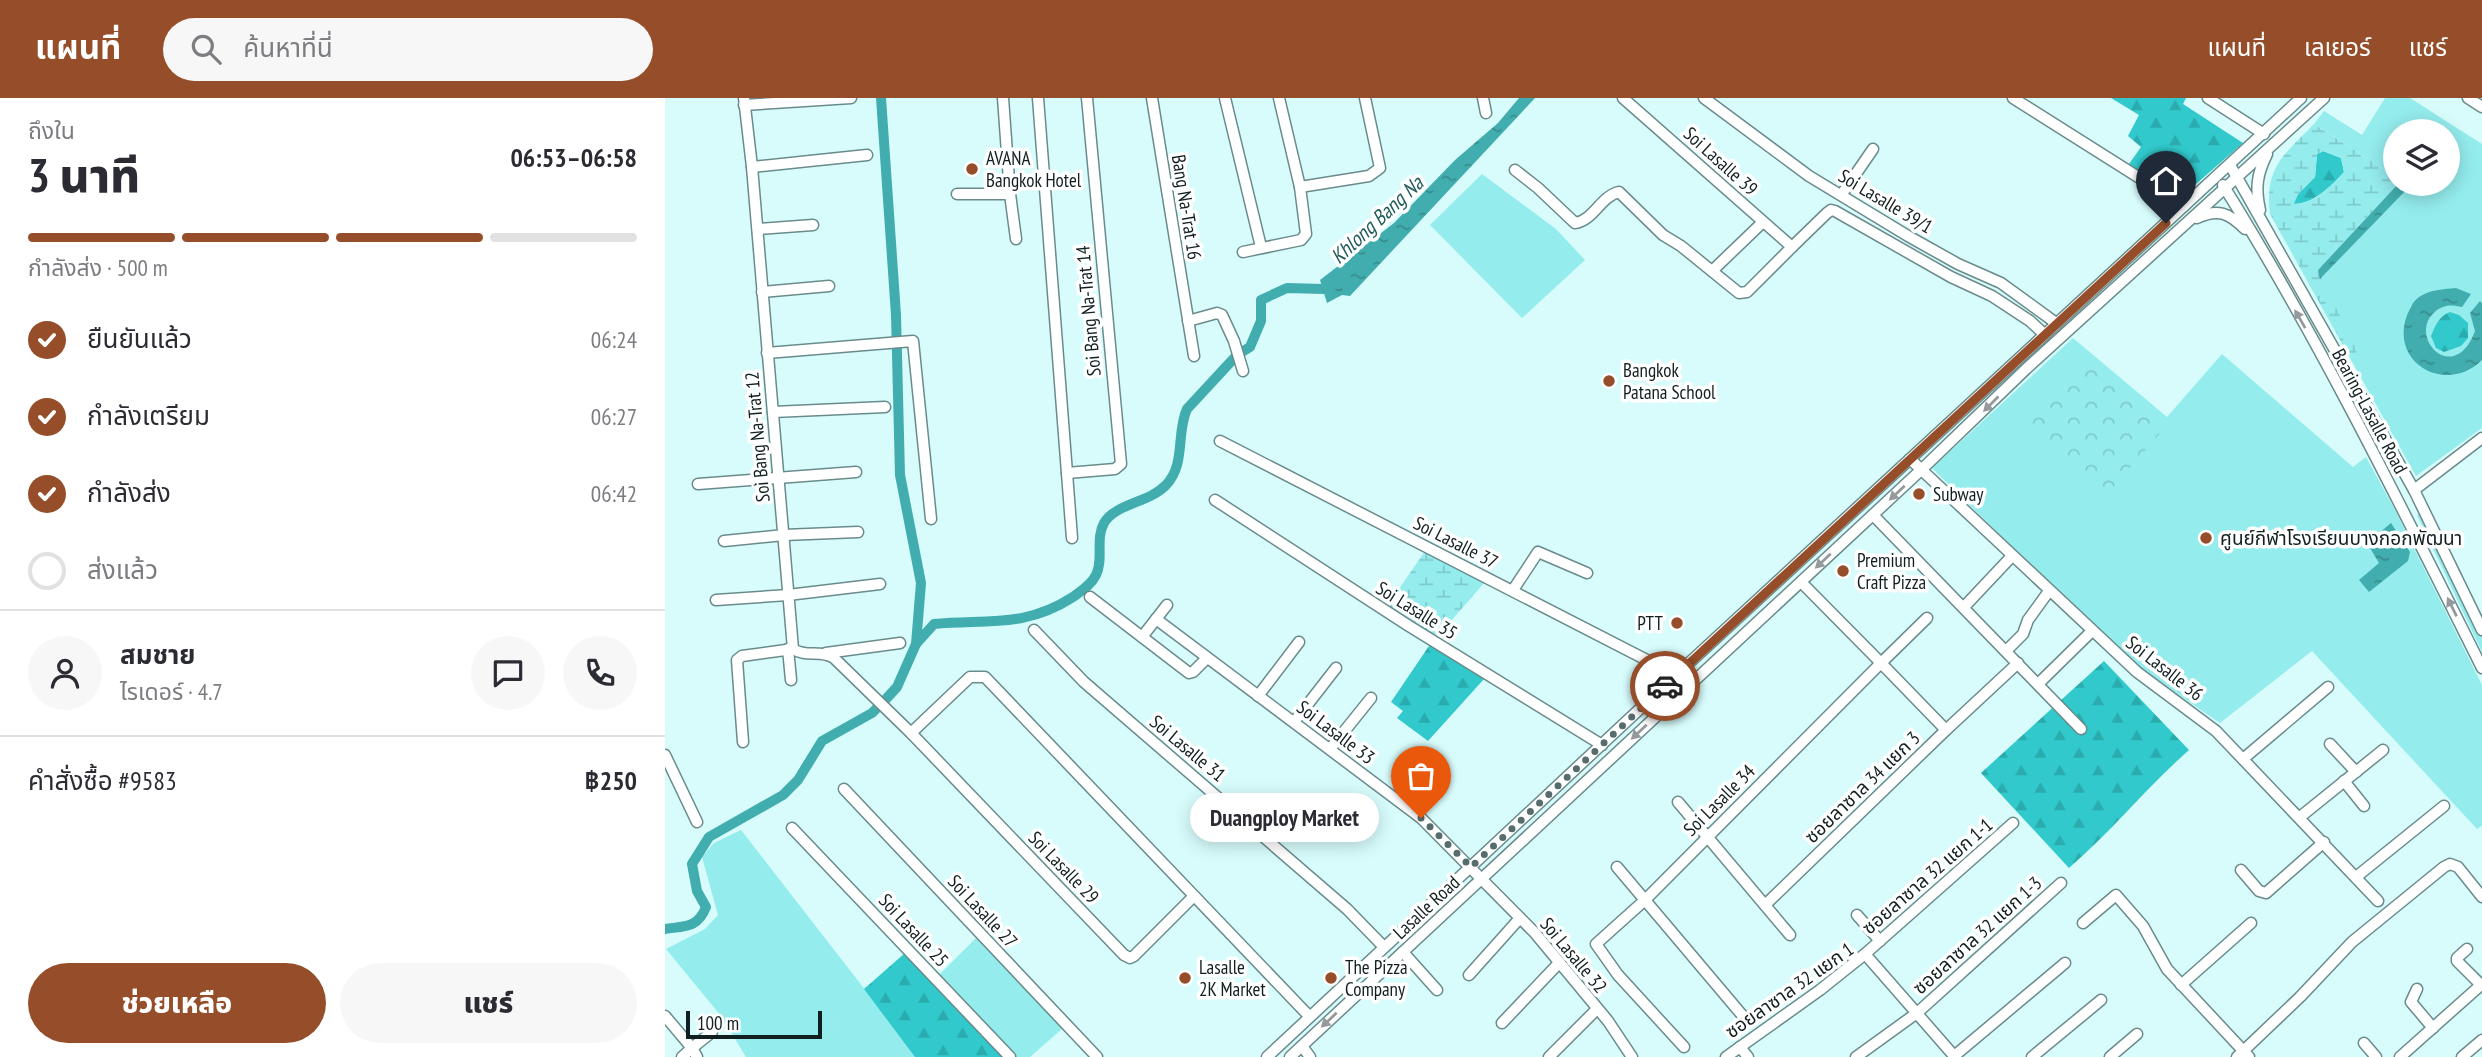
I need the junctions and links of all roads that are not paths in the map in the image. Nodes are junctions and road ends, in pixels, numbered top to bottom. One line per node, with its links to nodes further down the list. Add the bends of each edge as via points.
1 (841, 98): 2 (street); 18 (street)
2 (851, 98)
3 (1003, 98): 34 (street)
4 (1038, 98): 65 (street, Soi Bang Na-Trat 14)
5 (1087, 98): 65 (street, Soi Bang Na-Trat 14, via 1121,464 1115,469)
6 (1152, 98): 50 (street, Bang Na-Trat 16)
7 (1225, 98): 44 (street)
8 (1279, 98): 31 (street)
9 (1365, 98): 31 (street, via 1380,168 1369,176)
10 (1482, 98): 21 (street)
11 (1623, 98): 37 (street, Soi Lasalle 39)
12 (1704, 98): 35 (street, Soi Lasalle 39/1, via 1809,176)
13 (2013, 98): 36 (street)
14 (2208, 98): 22 (street)
15 (2301, 98): 22 (street, Lasalle Road)
16 (2324, 98): 23 (street, Lasalle Road)
17 (2471, 99): 20 (street)
18 (787, 100): 19 (street)
19 (744, 101): 27 (street, Soi Bang Na-Trat 12)
20 (2482, 107)
21 (1486, 113)
22 (2265, 134): 26 (street, Lasalle Road)
23 (2281, 138): 30 (street, Lasalle Road); 41 (street, via 2268,152 2257,176 2258,202)
24 (1873, 149): 35 (street)
25 (867, 155): 27 (street)
26 (2230, 165): 29 (street, Lasalle Road); 30 (street, Bearing-Lasalle Road)
27 (752, 167): 39 (street, Soi Bang Na-Trat 12)
28 (1515, 170): 47 (street, via 1575,223 1619,192 1663,235)
29 (2218, 176): 32 (street, Bearing-Lasalle Road); 36 (street, Lasalle Road)
30 (2237, 178): 32 (street, Lasalle Road); 41 (street, Bearing-Lasalle Road)
31 (1300, 187): 44 (street, via 1305,237)
32 (2226, 189): 40 (street, Lasalle Road); 43 (street, Bearing-Lasalle Road)
33 (957, 194): 34 (street)
34 (1010, 194): 42 (street)
35 (1842, 194): 51 (street, Soi Lasalle 39/1, via 1918,242 2001,283)
36 (2184, 206): 51 (street, Lasalle Road)
37 (1763, 222): 45 (street, Soi Lasalle 39); 47 (street, Soi Lasalle 39)
38 (813, 225): 39 (street)
39 (758, 229): 49 (street, Soi Bang Na-Trat 12)
40 (2181, 229): 43 (street, via 2206,214 2226,213); 56 (street, Lasalle Road)
41 (2268, 232): 68 (street, Bearing-Lasalle Road)
42 (1016, 239)
43 (2258, 246): 71 (street, Bearing-Lasalle Road, one-way to 43)
44 (1261, 247): 46 (street)
45 (1792, 247): 47 (street, via 1743,294); 52 (street, via 1827,213 1835,211 1992,296)
46 (1244, 252)
47 (1712, 271)
48 (829, 286): 49 (street)
49 (762, 292): 53 (street, Soi Bang Na-Trat 12)
50 (1188, 321): 54 (street, Bang Na-Trat 16); 57 (street, via 1220,314)
51 (2056, 323): 52 (street, Lasalle Road)
52 (2044, 334): 55 (street, Lasalle Road)
53 (767, 353): 59 (street, Soi Bang Na-Trat 12); 73 (street, via 913,341)
54 (1194, 356)
55 (2017, 359): 56 (street); 62 (street, Lasalle Road)
56 (2026, 369): 63 (street, Lasalle Road, one-way to 63)
57 (1243, 371)
58 (885, 407): 59 (street)
59 (773, 412): 66 (street, Soi Bang Na-Trat 12)
60 (2482, 438): 68 (street)
61 (1220, 441): 82 (street, Soi Lasalle 37)
62 (1910, 460): 63 (street, Soi Lasalle 36); 105 (street, Lasalle Road)
63 (1921, 470): 72 (street, Lasalle Road, one-way to 72); 78 (street, Soi Lasalle 36)
64 (856, 472): 66 (street)
65 (1067, 473): 76 (street, Soi Bang Na-Trat 14)
66 (778, 477): 67 (street); 75 (street, Soi Bang Na-Trat 12)
67 (698, 484)
68 (2414, 490): 70 (street, Bearing-Lasalle Road)
69 (1215, 500): 117 (street, Soi Lasalle 35)
70 (2421, 503): 71 (street); 92 (street, Bearing-Lasalle Road)
71 (2405, 512): 104 (street, Bearing-Lasalle Road, one-way to 71)
72 (1873, 515): 80 (street, Lasalle Road, one-way to 80); 88 (street)
73 (931, 519)
74 (858, 532): 75 (street)
75 (784, 535): 77 (street); 84 (street, Soi Bang Na-Trat 12)
76 (1072, 538)
77 (724, 541)
78 (2012, 556): 83 (street, Soi Lasalle 36); 88 (street)
79 (1587, 573): 82 (street, via 1538,552)
80 (1801, 582): 101 (street); 138 (street, Lasalle Road, one-way to 138)
81 (880, 584): 84 (street)
82 (1513, 590): 105 (street, Soi Lasalle 37)
83 (2049, 591): 93 (street, Soi Lasalle 36); 98 (street, via 2023,634)
84 (788, 595): 86 (street); 97 (street, Soi Bang Na-Trat 12)
85 (1090, 597): 94 (street)
86 (716, 600)
87 (1167, 605): 90 (street)
88 (1964, 607): 98 (street)
89 (1927, 618): 101 (street, Soi Lasalle 34)
90 (1156, 619): 94 (street); 100 (street, Soi Lasalle 33)
91 (1034, 630): 151 (street, Soi Lasalle 31, via 1084,682 1347,909)
92 (2482, 630)
93 (2092, 631): 107 (street); 121 (street, Soi Lasalle 36, via 2137,672 2209,724)
94 (1142, 638): 100 (street, via 1189,673)
95 (1299, 642): 109 (street)
96 (900, 643): 99 (street)
97 (791, 649): 99 (street); 106 (street, Soi Bang Na-Trat 12); 115 (street, via 737,660)
98 (2006, 651): 102 (street)
99 (827, 653): 114 (street, Soi Lasalle 29)
100 (1207, 658): 109 (street, Soi Lasalle 33)
101 (1881, 663): 113 (street, ซอยลาซาล 34 แยก 3); 132 (street, Soi Lasalle 34)
102 (2018, 663): 107 (street); 113 (street)
103 (1336, 668): 111 (street)
104 (2482, 668)
105 (1676, 675): 117 (street, Lasalle Road)
106 (791, 680)
107 (2039, 684): 112 (street)
108 (2328, 687): 121 (street)
109 (1258, 696): 111 (street, Soi Lasalle 33)
110 (1371, 698): 118 (street)
111 (1294, 722): 118 (street, Soi Lasalle 33)
112 (2081, 729)
113 (1946, 730): 144 (street, ซอยลาซาล 34 แยก 3)
114 (911, 733): 140 (street, via 969,677 985,677); 140 (street, Soi Lasalle 29, via 1124,955 1134,956)
115 (743, 742)
116 (2330, 744): 122 (street)
117 (1602, 745): 134 (street, Lasalle Road)
118 (1330, 749): 134 (street, Soi Lasalle 33, via 1408,807)
119 (2383, 750): 122 (street)
120 (665, 755): 129 (street)
121 (2243, 759): 128 (street, Soi Lasalle 36)
122 (2356, 772): 123 (street)
123 (2344, 781): 126 (street); 128 (street)
124 (844, 789): 181 (street, Soi Lasalle 27)
125 (1678, 802): 132 (street)
126 (2364, 806)
127 (2444, 806): 137 (street)
128 (2300, 817): 133 (street, Soi Lasalle 36)
129 (697, 822)
130 (2013, 824): 150 (street, ซอยลาซาล 32 แยก 1-1)
131 (792, 828): 180 (street, Soi Lasalle 25)
132 (1708, 837): 142 (street, Soi Lasalle 34); 144 (street)
133 (2323, 842): 136 (street, via 2266,893); 137 (street, Soi Lasalle 36)
134 (1471, 867): 138 (street, Soi Lasalle 33); 151 (street, Lasalle Road)
135 (1617, 867): 142 (street)
136 (2241, 870)
137 (2356, 877): 143 (street, Soi Lasalle 36)
138 (1482, 880): 146 (street, Soi Lasalle 32); 153 (street, Lasalle Road)
139 (2061, 883): 164 (street, ซอยลาซาล 32 แยก 1-3)
140 (1193, 896): 167 (street)
141 (2482, 897): 178 (street, via 2458,867 2444,867 2352,942)
142 (1645, 900): 165 (street); 176 (street, Soi Lasalle 34, via 1596,944)
143 (2378, 901)
144 (1765, 905): 149 (street)
145 (1857, 915): 150 (street)
146 (1520, 918): 155 (street, Soi Lasalle 32); 157 (street)
147 (2083, 923): 158 (street, via 2116,895 2143,926 2163,964)
148 (2251, 923): 158 (street)
149 (1790, 935)
150 (1880, 941): 154 (street, ซอยลาซาล 32 แยก 1-1)
151 (1384, 947): 167 (street, Lasalle Road)
152 (2467, 948): 159 (street, via 2457,961)
153 (1403, 953): 161 (street); 174 (street, Lasalle Road, one-way to 174)
154 (1865, 954): 164 (street, ซอยลาซาล 32 แยก 1); 175 (street, ซอยลาซาล 32 แยก 1)
155 (1559, 963): 163 (street, Soi Lasalle 32); 168 (street)
156 (2065, 963): 190 (street)
157 (1469, 975)
158 (2181, 985): 178 (street)
159 (2482, 985): 169 (street)
160 (2417, 989): 169 (street, via 2411,1002)
161 (1437, 990)
162 (2101, 1000): 191 (street)
163 (1597, 1010): 185 (street); 186 (street, Soi Lasalle 32)
164 (1917, 1013): 189 (street, ซอยลาซาล 32 แยก 1-3); 190 (street, ซอยลาซาล 32 แยก 1)
165 (1742, 1015)
166 (665, 1016): 177 (street)
167 (1309, 1016): 182 (street, Lasalle Road)
168 (1502, 1023)
169 (2433, 1028): 194 (street)
170 (712, 1032): 177 (street)
171 (2137, 1034): 192 (street)
172 (2482, 1040): 195 (street)
173 (2364, 1043): 193 (street)
174 (1302, 1045): 183 (street, Lasalle Road); 184 (street)
175 (1740, 1046): 187 (street, ซอยลาซาล 32 แยก 1); 188 (street)
176 (1684, 1047)
177 (694, 1053): 179 (street)
178 (2243, 1055)
179 (682, 1057)
180 (1010, 1057)
181 (1097, 1057)
182 (1267, 1057)
183 (1290, 1057)
184 (1310, 1057)
185 (1549, 1057)
186 (1632, 1057)
187 (1726, 1057)
188 (1748, 1057)
189 (1856, 1057)
190 (1954, 1057)
191 (2032, 1057)
192 (2110, 1057)
193 (2377, 1057)
194 (2400, 1057)
195 (2462, 1057)

